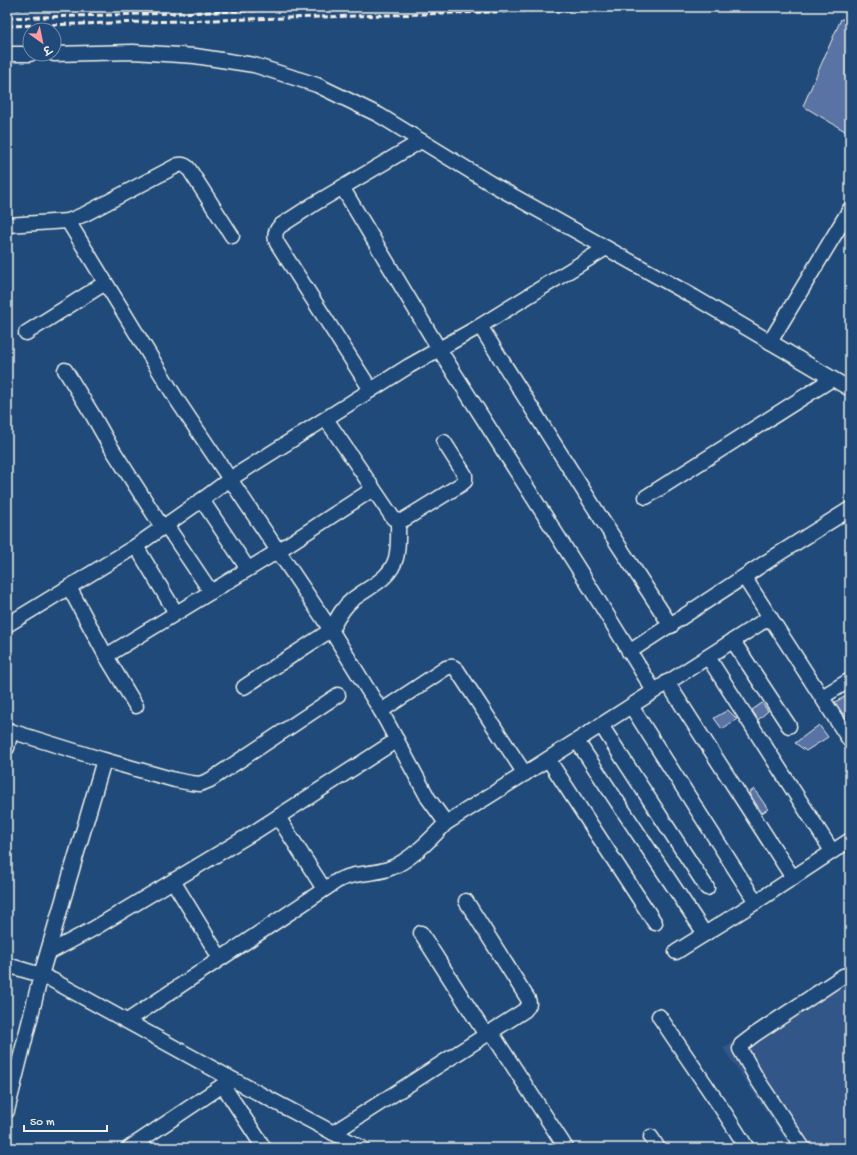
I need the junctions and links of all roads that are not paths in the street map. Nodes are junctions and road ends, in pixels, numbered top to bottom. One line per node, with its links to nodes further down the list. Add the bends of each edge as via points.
1 (7, 54): 2 (street)
2 (22, 54)
3 (62, 54): 4 (street, via 133,52 195,56 254,65 317,85 379,115)
4 (422, 141): 5 (street); 10 (street)
5 (342, 187): 15 (street); 18 (street, via 280,226 275,239)
6 (850, 209): 14 (street)
7 (68, 221): 8 (street); 9 (street, via 182,164 189,169); 11 (street)
8 (7, 225)
9 (232, 236)
10 (606, 248): 12 (street); 14 (street)
11 (106, 283): 13 (street); 22 (street, via 177,400)
12 (480, 326): 15 (street); 38 (street)
13 (26, 333)
14 (770, 342): 17 (street)
15 (439, 350): 18 (street); 41 (street)
16 (65, 370): 28 (street, via 109,444)
17 (832, 379): 19 (street); 24 (street)
18 (371, 390): 20 (street)
19 (850, 390)
20 (326, 419): 22 (street); 23 (street)
21 (444, 442): 27 (street, via 465,475 465,481 402,521)
22 (230, 479): 25 (street); 30 (street)
23 (373, 489): 27 (street); 30 (street)
24 (646, 497)
25 (202, 500): 28 (street); 31 (street)
26 (850, 510): 32 (street)
27 (398, 521): 39 (street, via 396,557 387,575 352,600 338,616)
28 (164, 526): 29 (street); 34 (street)
29 (136, 546): 33 (street); 35 (street)
30 (278, 551): 31 (street); 39 (street)
31 (248, 569): 34 (street)
32 (744, 577): 36 (street); 38 (street)
33 (69, 588): 37 (street); 42 (street)
34 (211, 592): 35 (street)
35 (176, 613): 42 (street)
36 (770, 617): 40 (street); 49 (street)
37 (7, 625)
38 (671, 626): 41 (street)
39 (331, 630): 46 (street); 52 (street)
40 (733, 641): 43 (street); 54 (street)
41 (629, 652): 47 (street)
42 (106, 656): 50 (street)
43 (708, 657): 45 (street); 66 (street)
44 (850, 680): 49 (street)
45 (668, 682): 47 (street); 67 (street)
46 (244, 687)
47 (654, 691): 51 (street)
48 (338, 695): 60 (street, via 205,783 191,783)
49 (822, 697): 57 (street)
50 (136, 706)
51 (631, 706): 53 (street); 72 (street)
52 (381, 711): 56 (street); 62 (street, via 446,668 454,667)
53 (601, 726): 58 (street); 69 (street)
54 (789, 726)
55 (9, 730): 59 (street); 60 (street)
56 (397, 740): 63 (street); 64 (street, via 428,798)
57 (850, 740)
58 (576, 741): 61 (street); 75 (street)
59 (7, 748)
60 (104, 760): 77 (street)
61 (548, 760): 62 (street); 73 (street)
62 (525, 774): 64 (street)
63 (278, 817): 68 (street); 70 (street)
64 (446, 824): 70 (street, via 414,853 395,866 344,876)
65 (850, 840): 66 (street)
66 (832, 851): 67 (street)
67 (793, 878): 72 (street)
68 (173, 881): 77 (street); 78 (street)
69 (708, 888)
70 (324, 889): 78 (street)
71 (466, 901): 84 (street, via 529,1003 525,1010)
72 (756, 902): 75 (street)
73 (655, 923)
74 (421, 933): 84 (street)
75 (705, 934): 76 (street)
76 (676, 952)
77 (48, 953): 81 (street)
78 (220, 958): 83 (street)
79 (7, 965): 81 (street)
80 (850, 974): 93 (street, via 843,976 741,1045 740,1049 757,1079)
81 (41, 975): 83 (street); 86 (street)
82 (659, 1016): 92 (street)
83 (126, 1021): 85 (street)
84 (488, 1033): 87 (street); 91 (street)
85 (227, 1080): 87 (street); 88 (street); 89 (street, via 226,1090)
86 (7, 1111)
87 (334, 1133): 90 (street)
88 (129, 1148)
89 (264, 1148)
90 (362, 1148)
91 (566, 1148)
92 (747, 1148)
93 (803, 1148)

